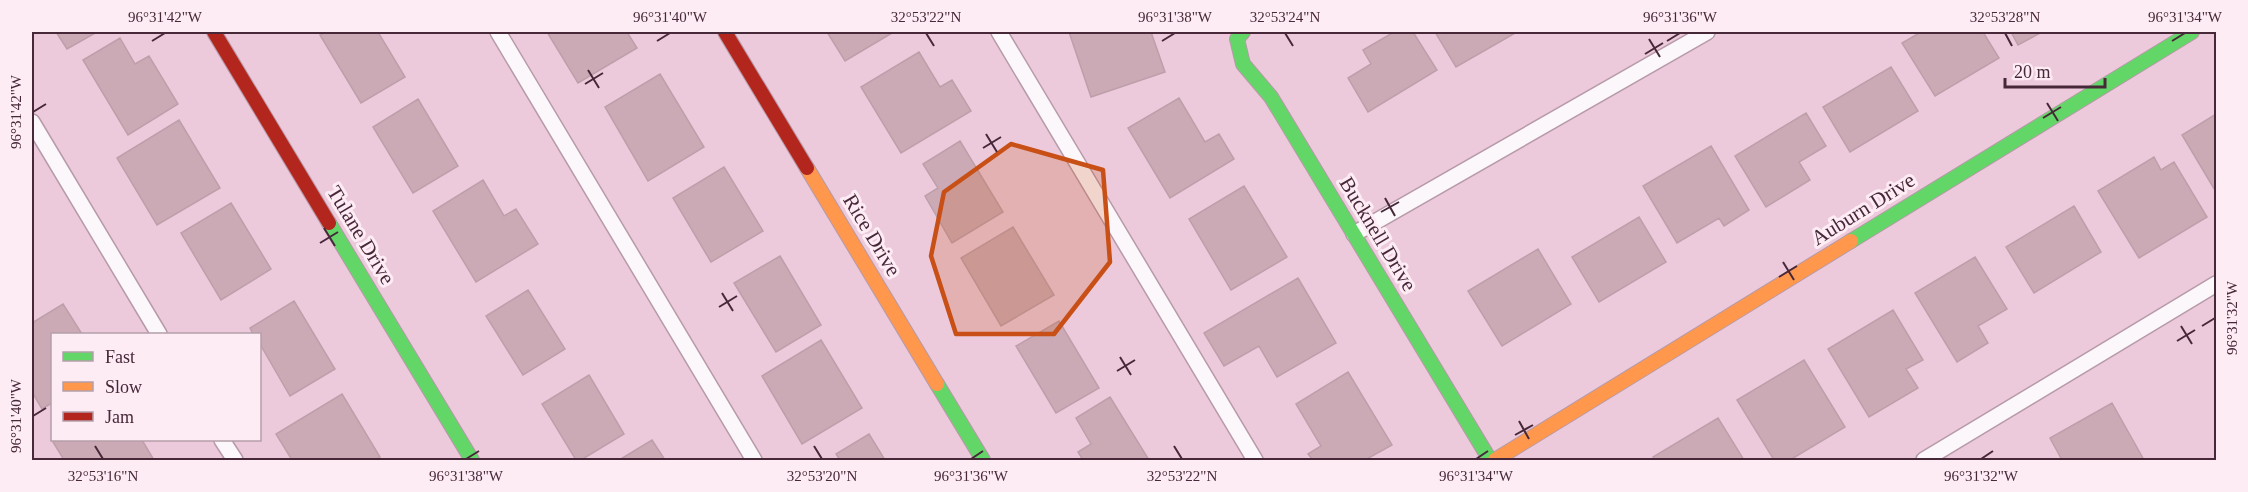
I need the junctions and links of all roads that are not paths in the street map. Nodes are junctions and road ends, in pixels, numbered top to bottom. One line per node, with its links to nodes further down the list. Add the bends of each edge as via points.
1 (214, 32): 14 (street, Tulane Drive)
2 (498, 32): 15 (lane)
3 (725, 32): 16 (street, Rice Drive)
4 (999, 32): 17 (lane)
5 (1243, 32): 9 (street, Bucknell Drive, via 1237,39 1242,64 1271,97)
6 (1707, 32): 9 (lane)
7 (2192, 32): 19 (street, Auburn Drive)
8 (32, 122): 11 (lane)
9 (1354, 234): 18 (street, Bucknell Drive)
10 (2217, 284): 20 (lane)
11 (158, 333)
12 (223, 441): 13 (lane)
13 (235, 460)
14 (472, 460)
15 (754, 460)
16 (983, 460)
17 (1255, 460)
18 (1490, 460)
19 (1495, 460)
20 (1924, 460)

